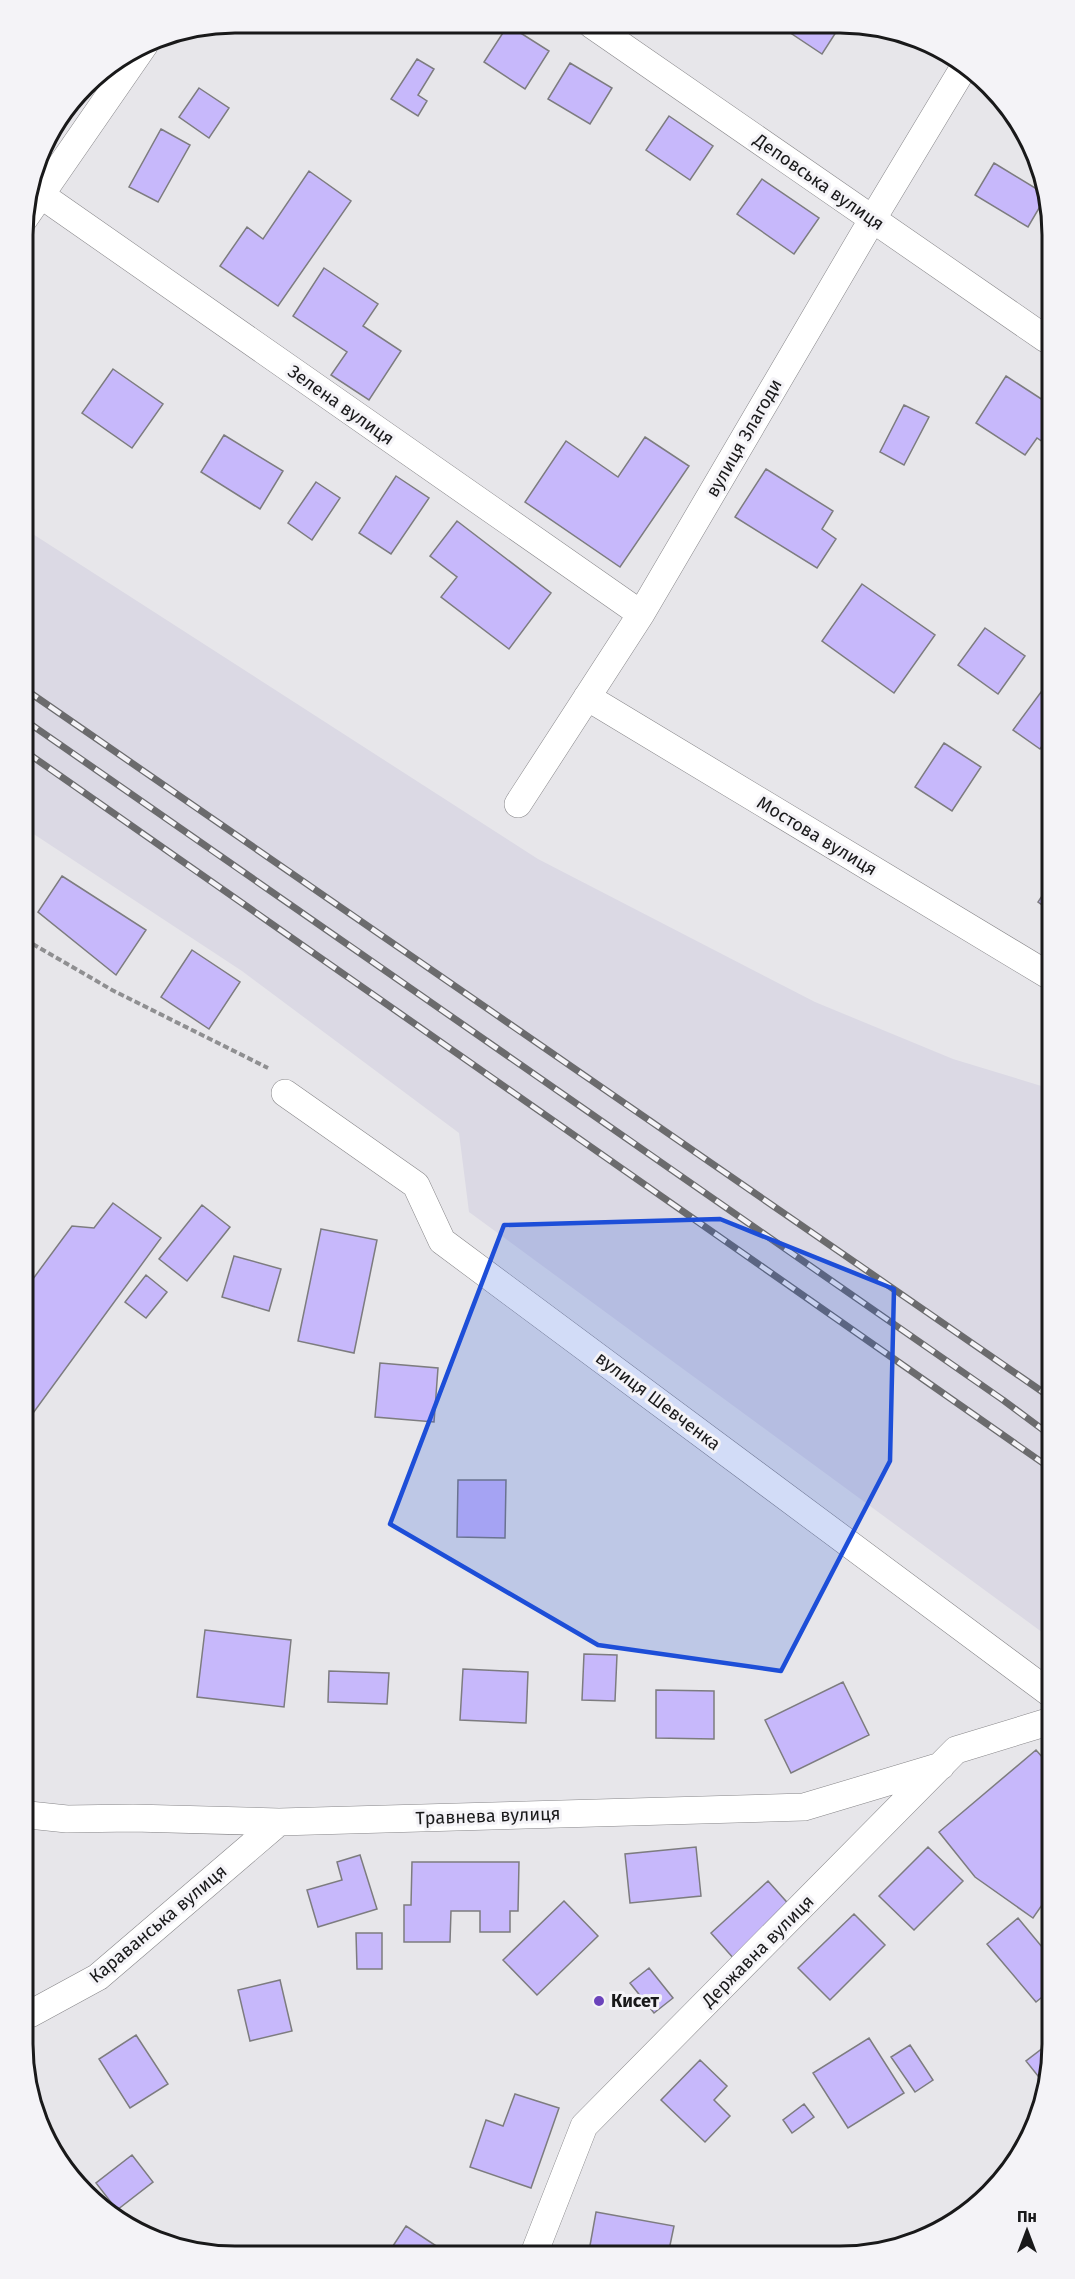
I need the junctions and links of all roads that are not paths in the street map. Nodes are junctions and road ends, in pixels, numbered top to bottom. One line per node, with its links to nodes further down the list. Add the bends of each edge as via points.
1 (603, 33): 6 (street, Деповська вулиця)
2 (134, 60): 4 (street)
3 (961, 73): 6 (street, вулиця Злагоди)
4 (41, 195): 5 (street); 8 (street, Зелена вулиця)
5 (36, 202)
6 (872, 220): 7 (street, Деповська вулиця); 8 (street, вулиця Злагоди)
7 (1042, 336)
8 (641, 614): 9 (street, вулиця Злагоди)
9 (587, 697): 10 (street, вулиця Злагоди); 11 (street, Мостова вулиця)
10 (518, 804)
11 (1042, 971)
12 (285, 1093): 13 (street, вулиця Шевченка, via 416,1185 442,1241)
13 (1042, 1687)
14 (1042, 1723): 15 (street, Державна вулиця, via 956,1750)
15 (940, 1766): 17 (street, Травнева вулиця, via 804,1807); 19 (street, Державна вулиця, via 584,2126)
16 (33, 1815): 17 (street, Травнева вулиця)
17 (279, 1822): 18 (street, Караванська вулиця, via 98,1977)
18 (33, 2012)
19 (537, 2246)

